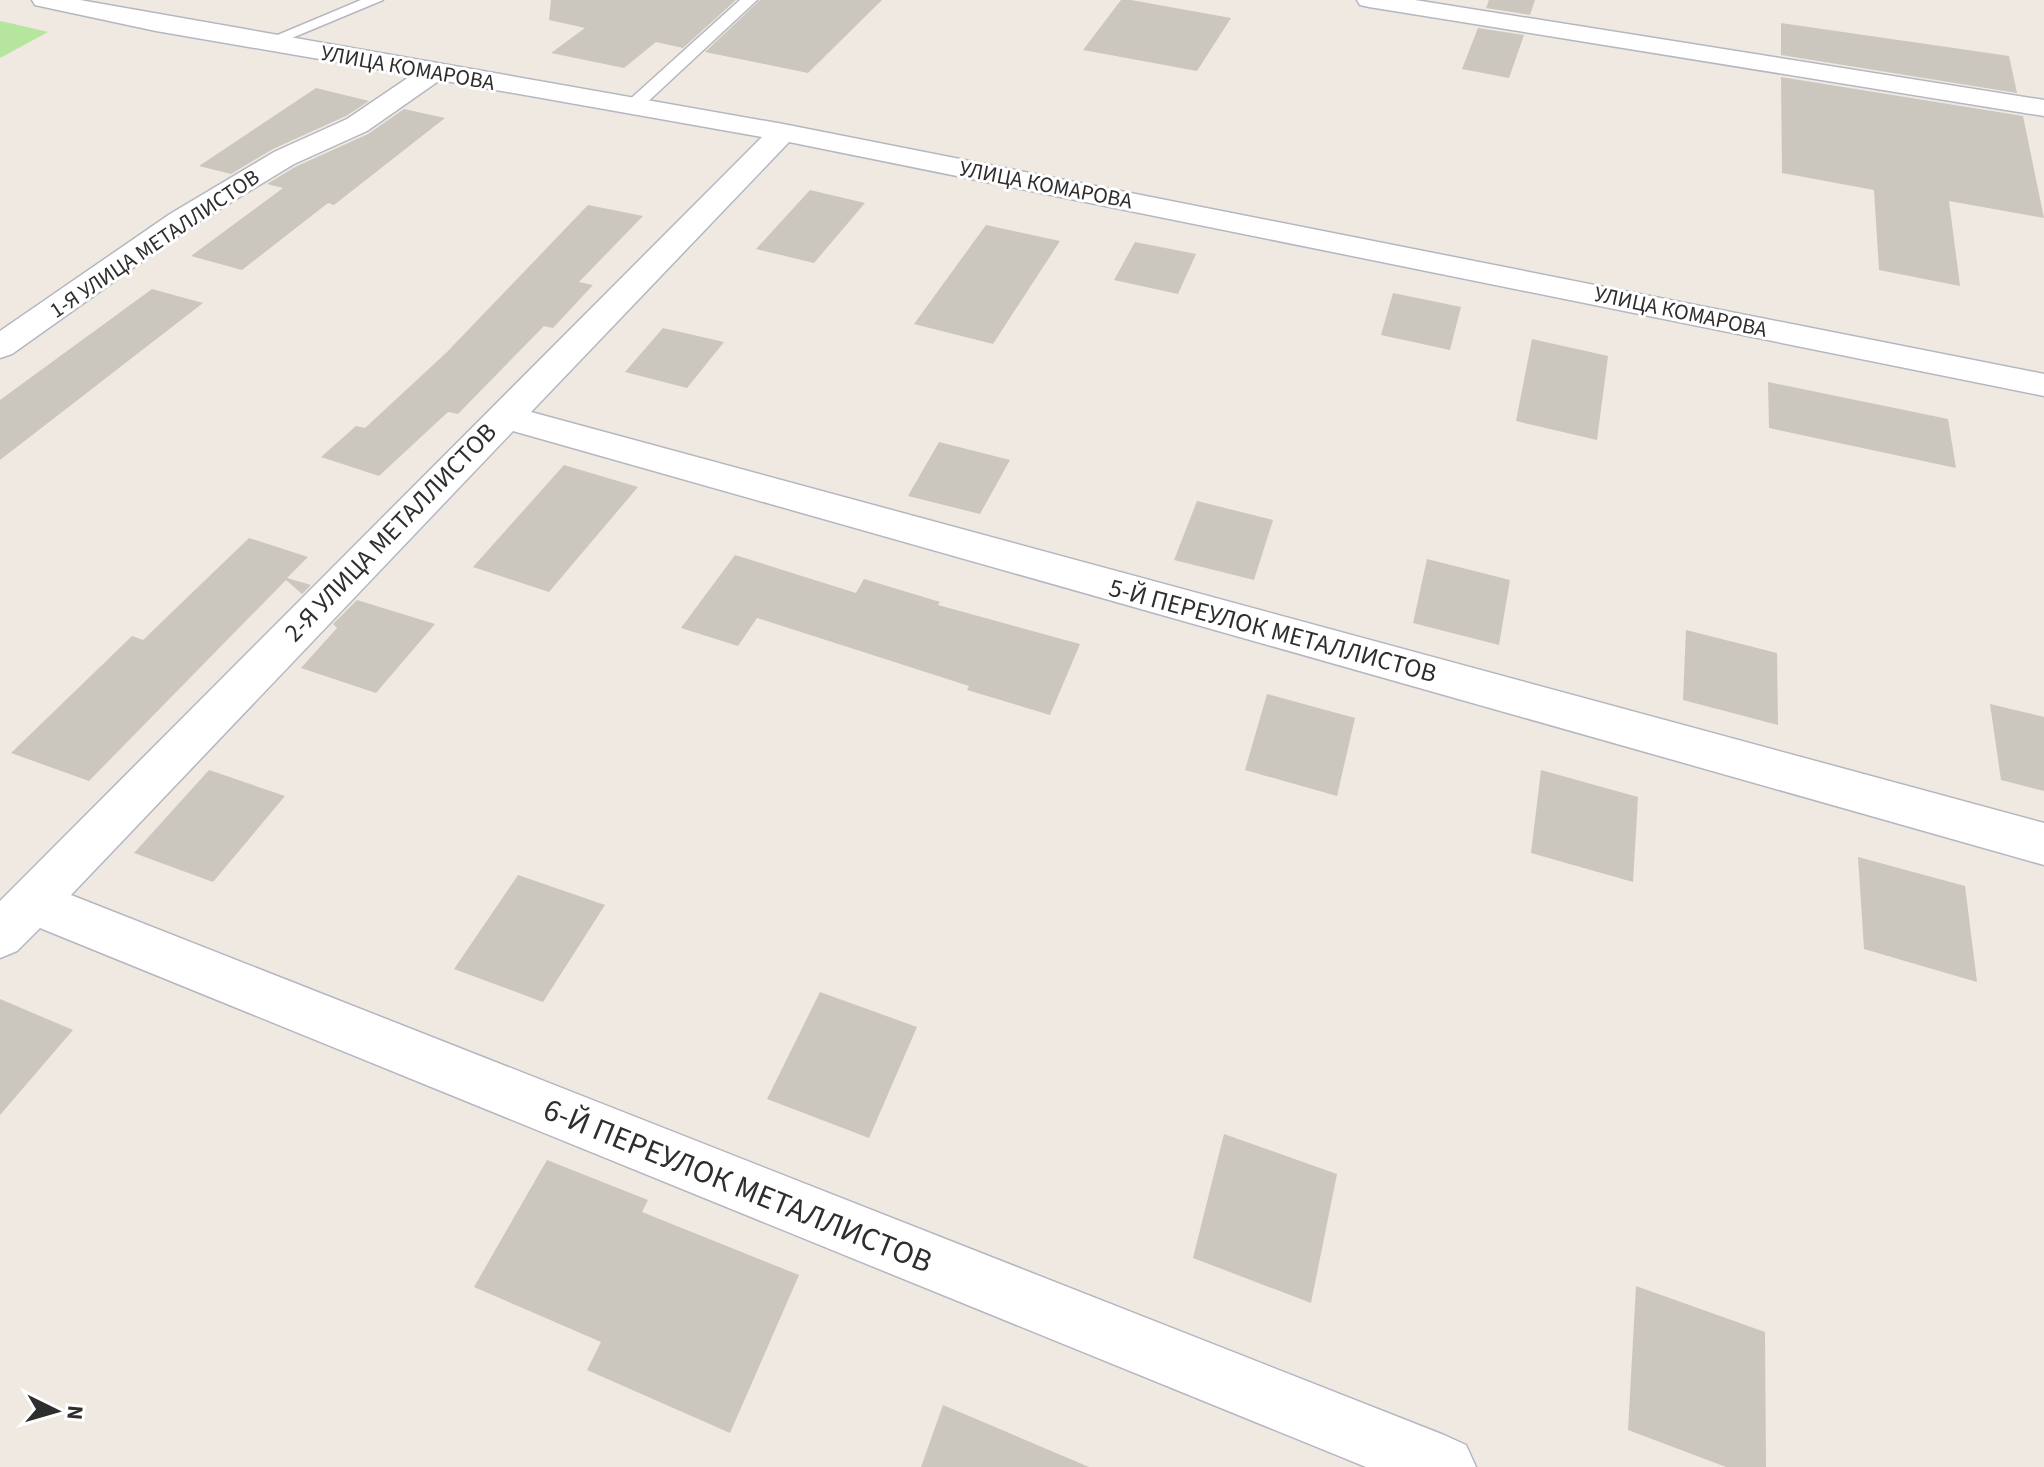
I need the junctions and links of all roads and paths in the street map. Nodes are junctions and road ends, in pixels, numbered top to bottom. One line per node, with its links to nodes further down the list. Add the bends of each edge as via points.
1 (44, 0): 6 (street, УЛИЦА КОМАРОВА)
2 (375, 0): 7 (lane)
3 (749, 0): 9 (lane)
4 (1369, 0): 10 (street)
5 (183, 8): 6 (street)
6 (156, 23): 7 (street, УЛИЦА КОМАРОВА)
7 (269, 42): 8 (street, УЛИЦА КОМАРОВА)
8 (434, 72): 9 (street, УЛИЦА КОМАРОВА); 12 (street, 1-Я УЛИЦА МЕТАЛЛИСТОВ, via 357,125 284,158 181,220)
9 (634, 105): 11 (street, УЛИЦА КОМАРОВА)
10 (2044, 108)
11 (783, 132): 13 (street, УЛИЦА КОМАРОВА); 14 (street, 2-Я УЛИЦА МЕТАЛЛИСТОВ)
12 (0, 347)
13 (2044, 385)
14 (502, 416): 15 (street, 5-Й ПЕРЕУЛОК МЕТАЛЛИСТОВ); 16 (street, 2-Я УЛИЦА МЕТАЛЛИСТОВ)
15 (2044, 844)
16 (16, 919): 17 (street, 6-Й ПЕРЕУЛОК МЕТАЛЛИСТОВ)
17 (1444, 1467)

